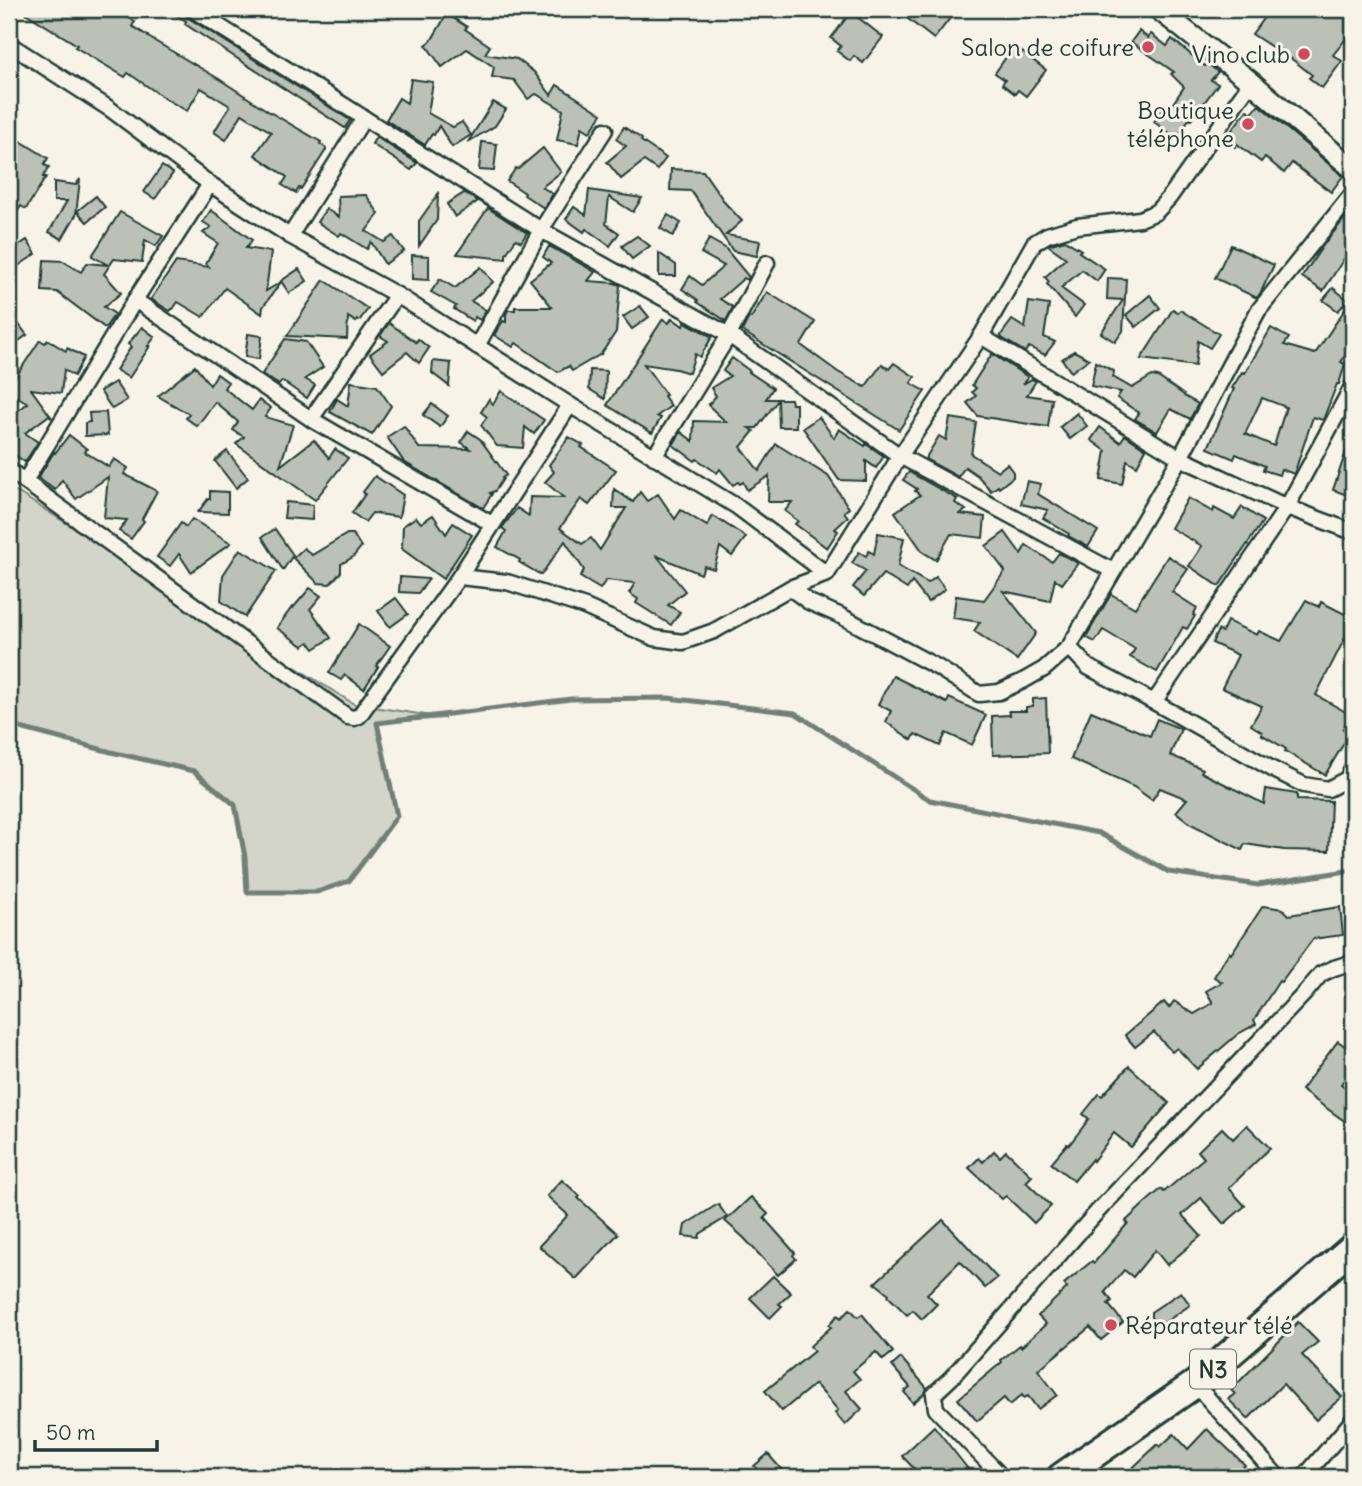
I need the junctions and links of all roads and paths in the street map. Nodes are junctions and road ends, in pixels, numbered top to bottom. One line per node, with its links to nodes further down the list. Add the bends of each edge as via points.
1 (192, 9): 5 (street)
2 (1158, 9): 4 (street)
3 (9, 44): 8 (street, via 110,109)
4 (1251, 82): 7 (street); 16 (street, via 1156,212 1140,219 1077,226 1034,243)
5 (365, 118): 10 (street); 11 (street)
6 (606, 130): 10 (street)
7 (1353, 169)
8 (210, 184): 11 (street); 14 (street)
9 (1353, 192): 23 (street, via 1258,311)
10 (541, 230): 15 (street); 17 (street)
11 (290, 236): 13 (street)
12 (767, 263): 15 (street)
13 (397, 295): 17 (street); 20 (street)
14 (135, 300): 20 (street); 25 (street)
15 (729, 335): 21 (street); 22 (street)
16 (981, 337): 21 (street); 23 (street)
17 (477, 346): 19 (street)
18 (1353, 385): 26 (street)
19 (570, 405): 22 (street); 27 (street)
20 (311, 419): 27 (street)
21 (900, 456): 29 (street); 30 (street)
22 (653, 457): 30 (street, via 736,506)
23 (1180, 458): 26 (street); 29 (street)
24 (9, 470): 25 (street)
25 (26, 481): 31 (street, via 348,717 359,716)
26 (1287, 507): 28 (street); 34 (street)
27 (492, 524): 31 (street)
28 (1353, 532)
29 (1113, 571): 33 (street)
30 (827, 574): 32 (street)
31 (459, 577): 32 (street, via 507,582 585,607 654,638 683,642 714,631)
32 (790, 589): 33 (street, via 979,694 999,692 1023,681)
33 (1069, 647): 34 (street, via 1088,667)
34 (1154, 702): 35 (street, via 1304,785 1328,789 1347,779)
35 (1353, 766)
36 (1353, 962): 40 (street, via 1321,974 934,1394 936,1409)
37 (1353, 1247): 38 (highway, N3)
38 (1195, 1384): 41 (highway, N3); 42 (street)
39 (1353, 1420): 43 (street)
40 (1002, 1477)
41 (1061, 1477)
42 (1278, 1477)
43 (1304, 1477)

